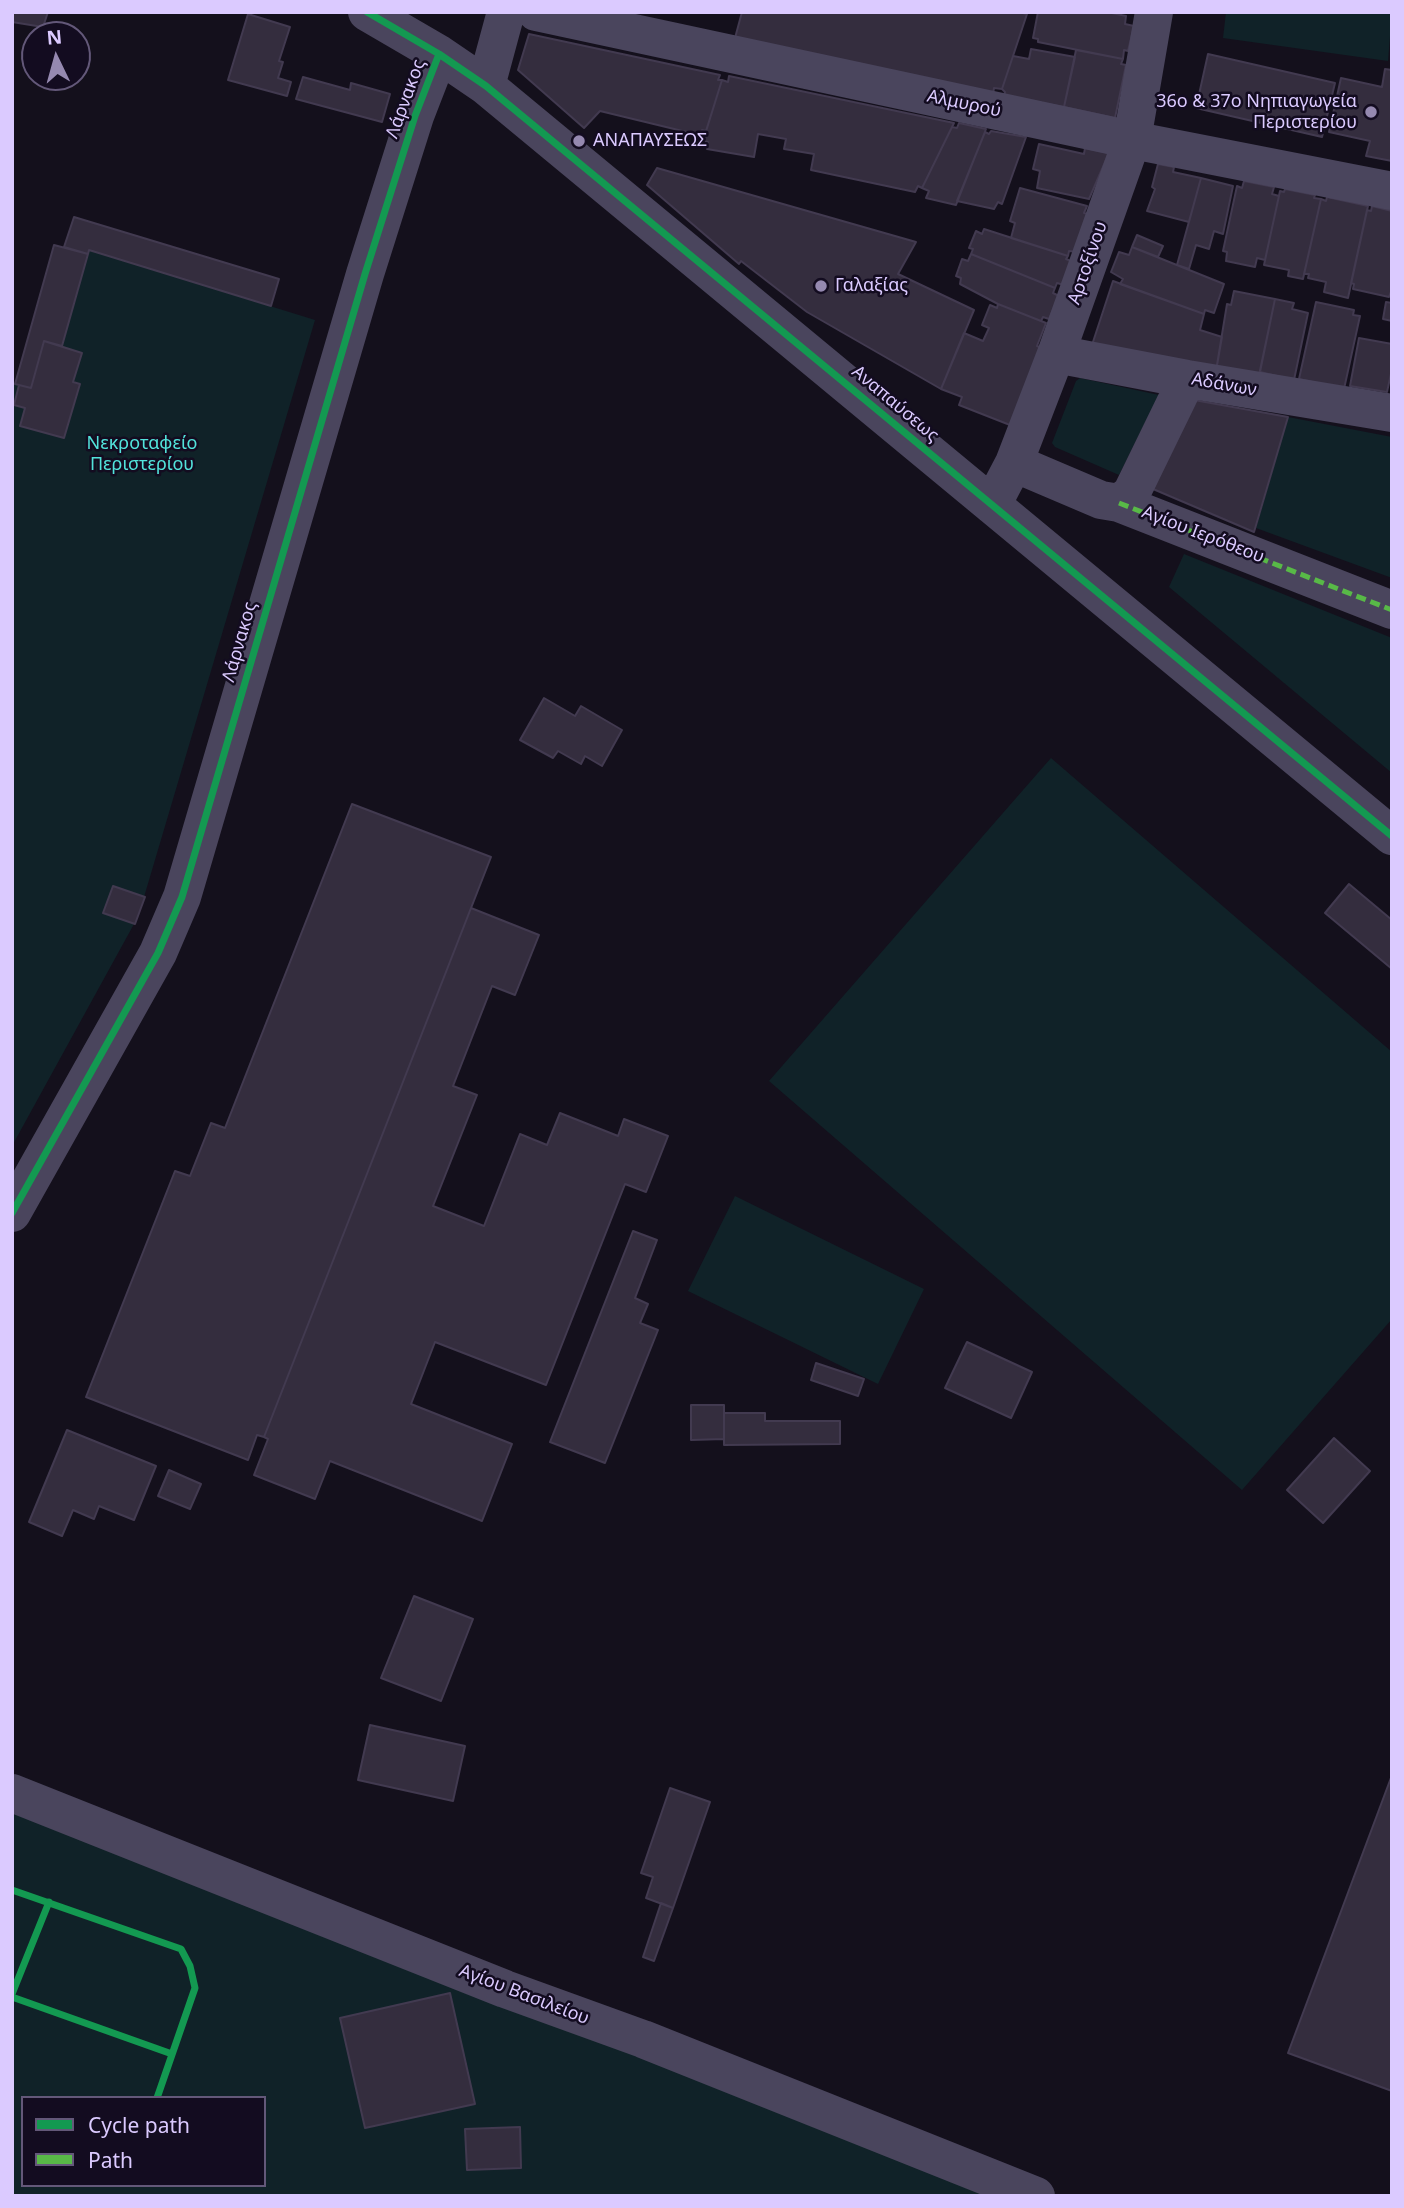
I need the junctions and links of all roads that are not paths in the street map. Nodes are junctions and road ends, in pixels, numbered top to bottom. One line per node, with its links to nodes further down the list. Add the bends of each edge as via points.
1 (367, 12): 5 (street, Αναπαύσεως)
2 (506, 12): 6 (street)
3 (536, 12): 7 (street, Αλμυρού)
4 (1154, 12): 7 (street, Αρτοξίνου)
5 (439, 54): 6 (street, Αναπαύσεως); 17 (street, Λάρνακος, via 365,274 182,897 158,953)
6 (486, 86): 14 (street, Αναπαύσεως)
7 (1132, 140): 8 (street, Αλμυρού); 9 (street, Αρτοξίνου)
8 (1392, 191)
9 (1056, 354): 10 (street, Αδάνων); 12 (street, Αρτοξίνου)
10 (1186, 379): 11 (street, Αδάνων); 13 (street, via 1131,494)
11 (1392, 413)
12 (1014, 463): 13 (street, Αγίου Ιερόθεου, via 1101,500); 14 (street, Αρτοξίνου)
13 (1119, 502): 15 (street, Αγίου Ιερόθεου)
14 (992, 505): 16 (street, Αναπαύσεως)
15 (1392, 610)
16 (1392, 836)
17 (12, 1213)
18 (12, 1793): 19 (street, Αγίου Βασιλείου)
19 (1036, 2196)

